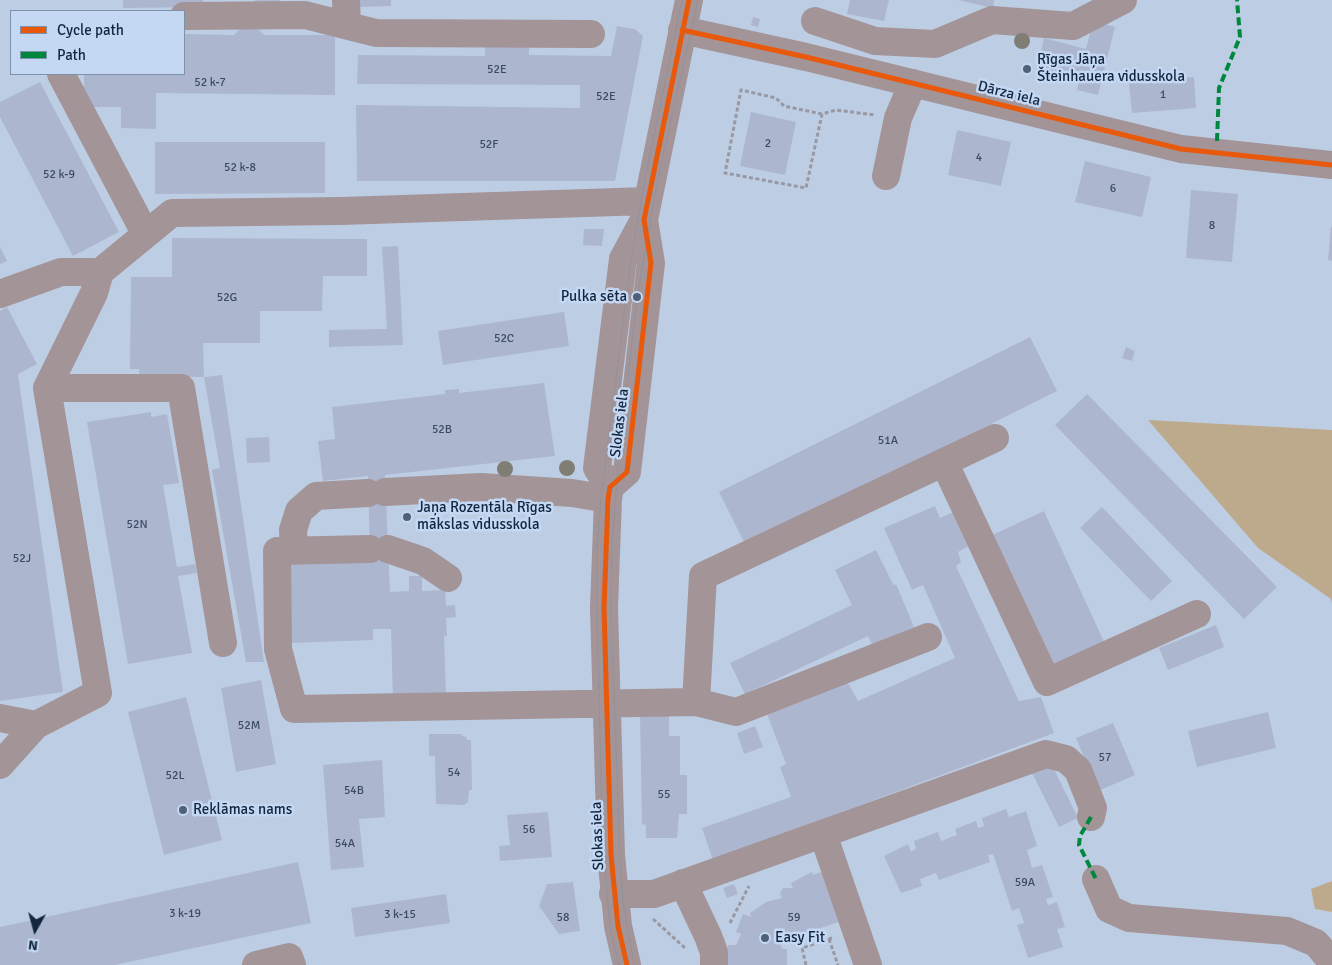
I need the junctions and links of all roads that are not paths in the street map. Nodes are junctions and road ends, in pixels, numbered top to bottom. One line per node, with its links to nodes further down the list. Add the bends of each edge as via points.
1 (689, 0): 6 (street, Slokas iela)
2 (1123, 0): 5 (street, via 1072,26 992,20 935,44 875,41)
3 (347, 13): 4 (street); 7 (street, via 376,33)
4 (185, 16)
5 (814, 19)
6 (682, 30): 9 (street, Dārza iela); 12 (street, Slokas iela)
7 (591, 34)
8 (62, 75): 13 (street)
9 (913, 83): 10 (street, Dārza iela, via 1181,149); 11 (street, via 898,118)
10 (1332, 165)
11 (886, 176)
12 (646, 210): 13 (street, via 172,213); 19 (street, Slokas iela, via 623,259 597,468)
13 (145, 234): 14 (street)
14 (100, 272): 15 (street, via 61,272); 16 (street, via 94,293)
15 (0, 294)
16 (47, 388): 24 (street, via 181,388); 28 (street, via 98,693)
17 (995, 438): 18 (street)
18 (944, 462): 22 (street, via 1047,682); 25 (street, via 703,576)
19 (609, 493): 20 (street, via 481,487 316,496 299,511 293,530); 26 (street, Slokas iela, via 604,608)
20 (294, 550): 21 (street, via 379,549 424,561); 26 (street, via 277,551 278,649 294,709)
21 (448, 578)
22 (1197, 614)
23 (928, 637): 25 (street, via 736,712)
24 (223, 643)
25 (696, 702): 26 (street)
26 (608, 703): 34 (street, Slokas iela)
27 (0, 718): 28 (street)
28 (36, 725): 29 (street)
29 (0, 765)
30 (1091, 818): 31 (street, via 1093,808 1078,770 1066,759 1046,754)
31 (822, 834): 33 (street); 40 (street)
32 (1096, 879): 36 (street, via 1109,908 1129,918 1287,931 1316,943)
33 (684, 883): 34 (street, via 654,894); 35 (street)
34 (613, 894): 39 (street, Slokas iela)
35 (706, 956)
36 (1332, 962)
37 (256, 965): 38 (street, via 289,957)
38 (292, 965)
39 (627, 965)
40 (868, 965)

